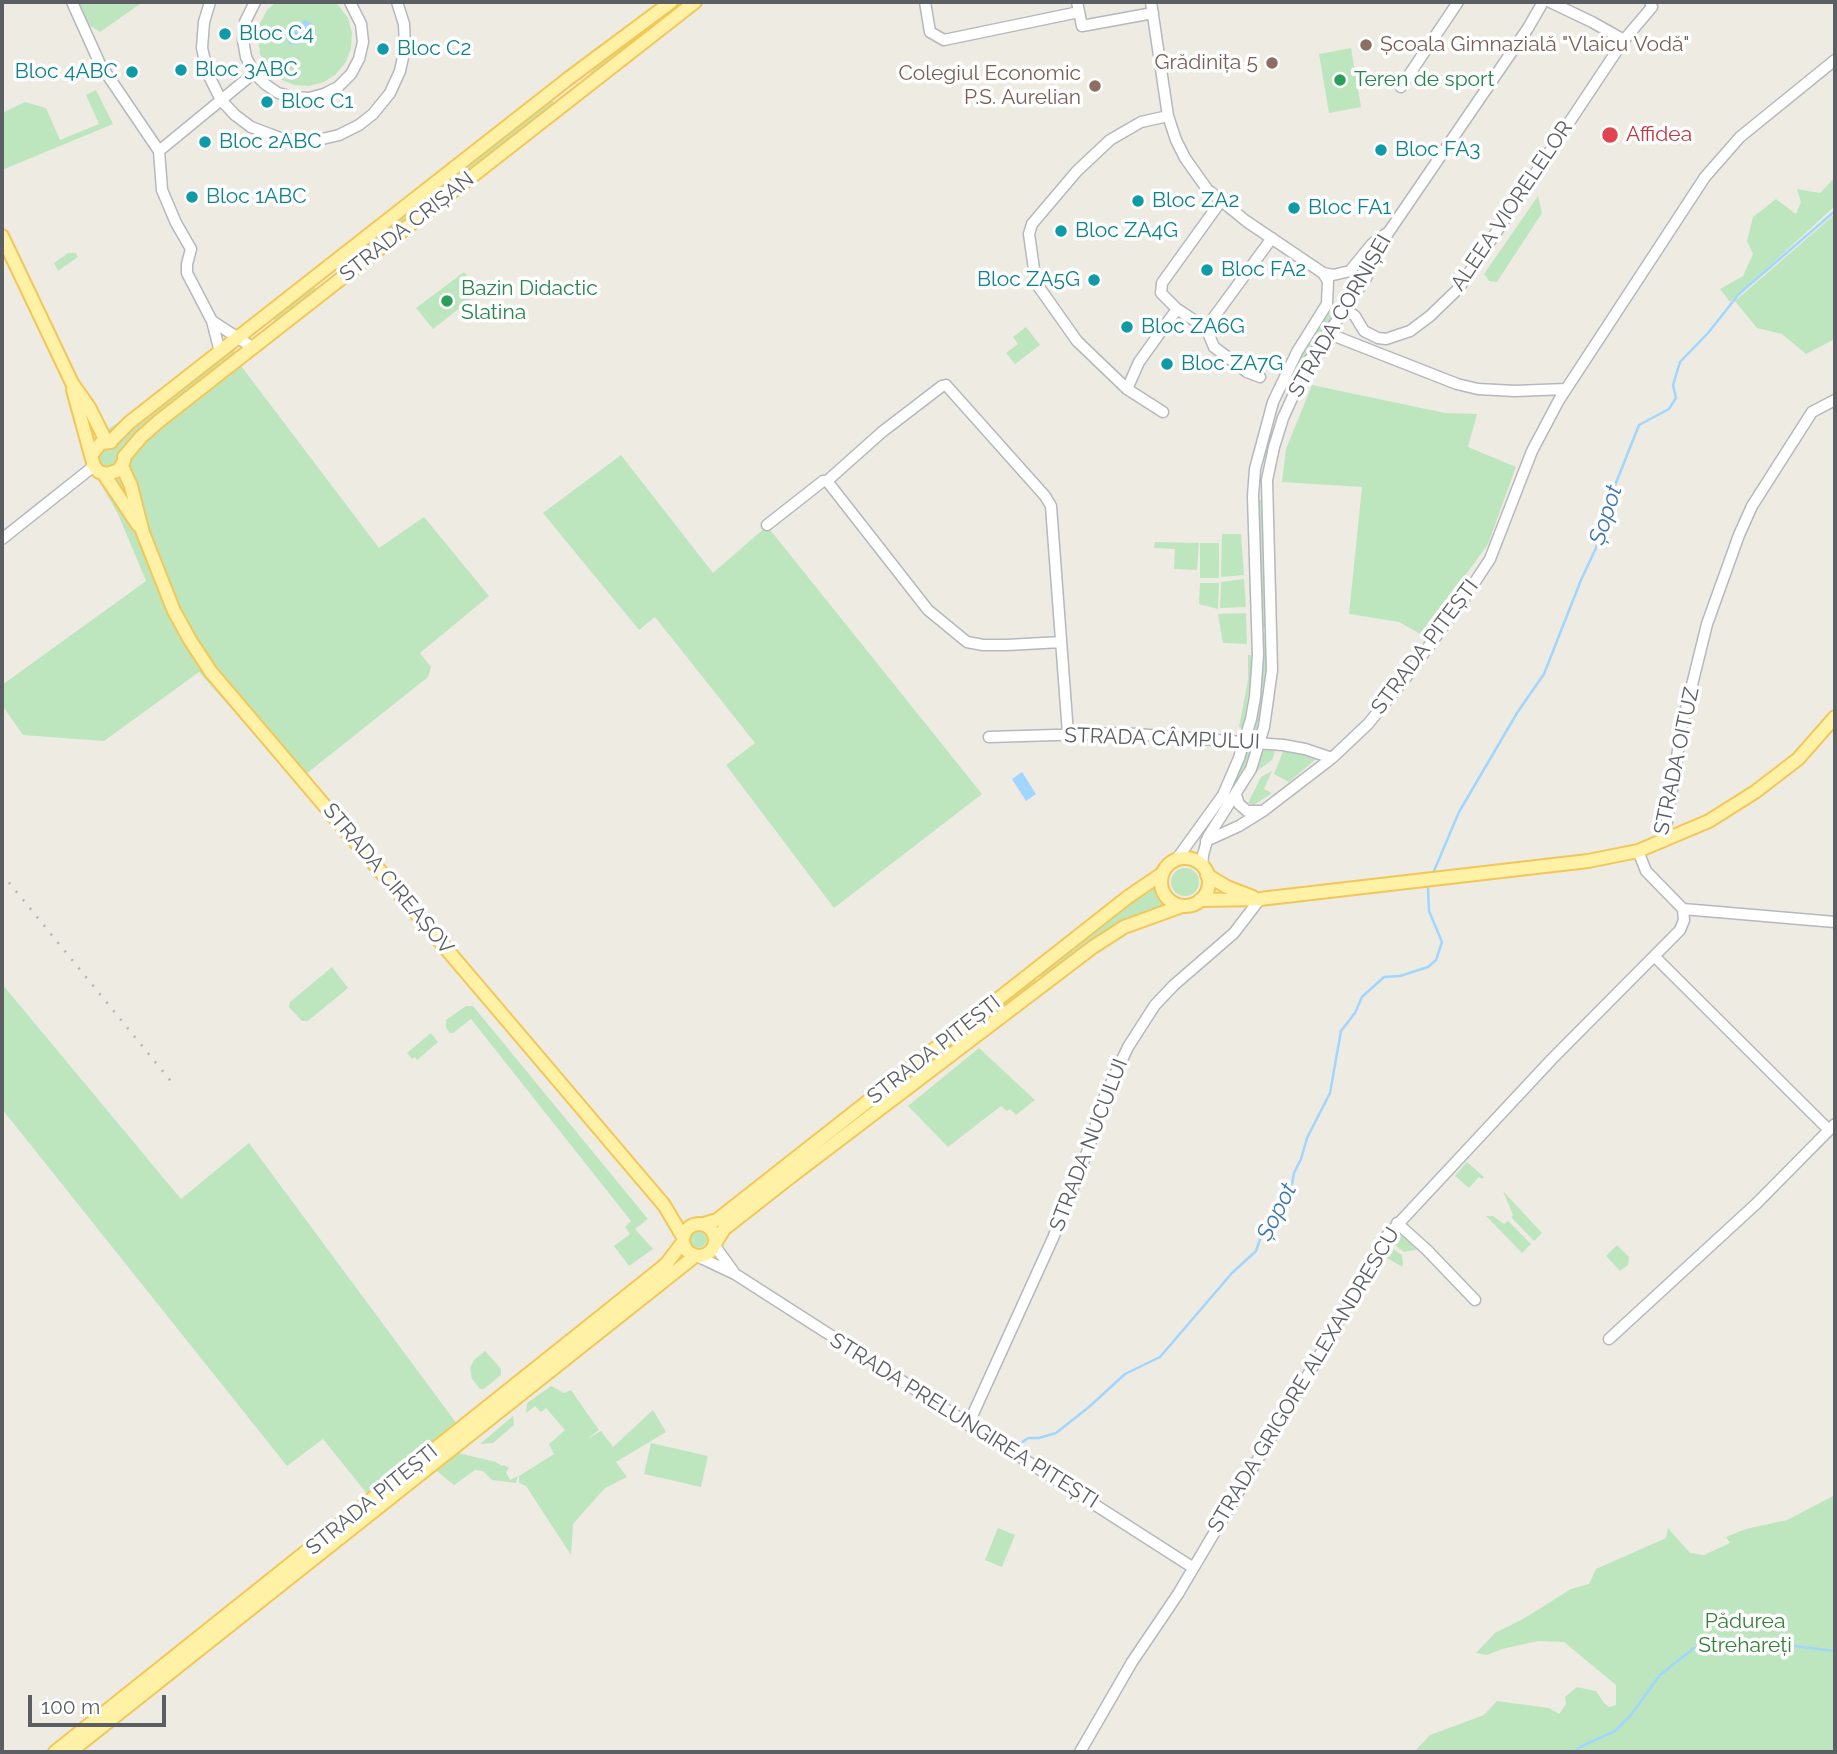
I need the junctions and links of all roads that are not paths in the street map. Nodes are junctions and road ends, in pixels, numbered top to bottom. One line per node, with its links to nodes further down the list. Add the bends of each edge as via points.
1 (72, 2): 22 (street, via 100,64)
2 (210, 2): 20 (street, via 202,48 208,74)
3 (255, 2): 18 (street, via 245,22 243,40)
4 (350, 2): 18 (street, via 362,24 363,42 351,75 338,87 316,96 293,97 278,93)
5 (397, 2): 20 (street, via 404,24 400,71 385,101 359,125 318,140 283,139 251,127)
6 (671, 2): 33 (main road, STRADA CRIȘAN)
7 (695, 2): 34 (main road, STRADA CRIȘAN)
8 (925, 2): 14 (street, via 930,32 944,40)
9 (1151, 2): 15 (street)
10 (1458, 2): 19 (street)
11 (1543, 2): 24 (street, STRADA CORNIȘEI)
12 (1550, 2): 16 (street)
13 (1650, 2): 16 (street, ALEEA VIORELELOR, via 1652,7)
14 (1078, 7): 15 (street, via 1082,26)
15 (1153, 13): 21 (street)
16 (1623, 40): 29 (street, ALEEA VIORELELOR, via 1459,288 1441,306 1410,331 1386,339 1364,331)
17 (1835, 60): 41 (street, STRADA PITEȘTI, via 1764,115 1720,158)
18 (254, 73): 20 (street)
19 (1401, 87)
20 (222, 100): 22 (street)
21 (1168, 116): 23 (street, via 1185,158); 40 (street, via 1142,122 1110,140 1077,171 1032,224 1029,234 1037,283 1077,341)
22 (159, 151): 30 (street, via 162,190 191,249 187,273)
23 (1221, 201): 26 (street); 28 (street, via 1162,283 1161,293)
24 (1388, 233): 27 (street, via 1371,244 1350,271); 29 (street, STRADA CORNIȘEI)
25 (2, 236): 39 (main road, STRADA CIREAȘOV)
26 (1272, 239): 27 (street); 31 (street)
27 (1323, 273): 36 (street, STRADA CORNIȘEI, via 1328,281 1327,304)
28 (1177, 309): 31 (street); 40 (street, via 1139,362)
29 (1345, 309): 32 (street, STRADA CORNIȘEI)
30 (212, 321): 33 (street); 35 (street)
31 (1206, 328): 37 (street, via 1214,347)
32 (1327, 333): 38 (street, STRADA CORNIȘEI); 41 (street, via 1457,384 1515,391)
33 (240, 337): 34 (street); 35 (main road, STRADA CRIȘAN)
34 (253, 347): 47 (main road, STRADA CRIȘAN, via 159,421)
35 (220, 352): 46 (main road, STRADA CRIȘAN)
36 (1287, 371): 38 (street); 44 (street, STRADA CORNIȘEI)
37 (1260, 377)
38 (1300, 378): 45 (street, STRADA CORNIȘEI)
39 (72, 383): 46 (main road, STRADA CIREAȘOV); 48 (main road, STRADA CIREAȘOV)
40 (1127, 389): 43 (street)
41 (1566, 389): 59 (street, STRADA PITEȘTI, via 1532,451 1490,559 1407,676 1368,724)
42 (1835, 400): 63 (street, STRADA OITUZ, via 1812,412 1752,506 1739,536 1707,624 1682,724)
43 (1163, 412)
44 (1265, 428): 45 (street); 57 (street, STRADA CORNIȘEI, via 1253,487 1258,674)
45 (1278, 432): 58 (street, STRADA CORNIȘEI, via 1267,481 1272,670)
46 (108, 441): 47 (main road, via 120,447); 48 (main road, via 97,445)
47 (123, 461): 48 (main road, via 114,473); 51 (main road, STRADA CIREAȘOV)
48 (96, 464): 51 (main road, STRADA CIREAȘOV); 52 (street)
49 (827, 481): 50 (street); 53 (street, via 928,610 967,642); 53 (street, via 882,432 946,385 1051,506)
50 (767, 525)
51 (143, 533): 76 (main road, STRADA CIREAȘOV, via 174,611 211,672)
52 (2, 539)
53 (1061, 642): 55 (street)
54 (1835, 717): 63 (main road, via 1798,759 1755,792 1709,821)
55 (1068, 734): 56 (street, STRADA CÂMPULUI); 57 (street, STRADA CÂMPULUI)
56 (989, 737)
57 (1244, 741): 58 (street, STRADA CÂMPULUI); 65 (street, STRADA CORNIȘEI, via 1223,795)
58 (1260, 742): 59 (street, STRADA CÂMPULUI); 60 (street, STRADA CORNIȘEI)
59 (1332, 758): 61 (street, STRADA PITEȘTI)
60 (1236, 795): 61 (street, via 1247,811); 62 (street, STRADA CORNIȘEI)
61 (1263, 811): 62 (street, STRADA PITEȘTI)
62 (1206, 841): 66 (street, STRADA CORNIȘEI)
63 (1664, 841): 64 (main road, STRADA OITUZ)
64 (1638, 851): 68 (main road, STRADA OITUZ, via 1588,861); 71 (street, via 1646,871)
65 (1176, 860): 66 (main road, via 1192,859); 67 (main road)
66 (1205, 870): 68 (main road, STRADA OITUZ, via 1227,887); 69 (main road, via 1207,890)
67 (1163, 873): 70 (main road, via 1166,897); 74 (main road, STRADA PITEȘTI)
68 (1260, 899): 69 (main road, STRADA OITUZ); 85 (street, STRADA NUCULUI, via 1234,933 1155,1005 1128,1047 1105,1096 1054,1238)
69 (1200, 900): 70 (main road)
70 (1182, 906): 74 (main road, STRADA PITEȘTI, via 1124,927 1102,941)
71 (1684, 909): 72 (street); 73 (street, STRADA GRIGORE ALEXANDRESCU, via 1679,930)
72 (1835, 922)
73 (1655, 957): 75 (street); 77 (street, STRADA GRIGORE ALEXANDRESCU)
74 (880, 1101): 78 (main road, STRADA PITEȘTI, via 717,1220); 80 (main road, STRADA PITEȘTI, via 724,1229)
75 (1832, 1127): 84 (street)
76 (664, 1205): 78 (main road, STRADA CIREAȘOV); 79 (main road, STRADA CIREAȘOV)
77 (1398, 1223): 83 (street); 86 (street, STRADA GRIGORE ALEXANDRESCU)
78 (700, 1224): 79 (main road, STRADA PITEȘTI, via 689,1227); 80 (main road, via 713,1231)
79 (683, 1240): 81 (main road, via 689,1253); 87 (main road, STRADA PITEȘTI, via 659,1270)
80 (715, 1244): 81 (main road, STRADA PITEȘTI, via 709,1254); 82 (street, STRADA PRELUNGIREA PITEȘTI)
81 (697, 1256): 82 (street, STRADA PRELUNGIREA PITEȘTI); 88 (main road, STRADA PITEȘTI)
82 (735, 1274): 85 (street, STRADA PRELUNGIREA PITEȘTI)
83 (1475, 1300)
84 (1609, 1339)
85 (968, 1425): 86 (street, STRADA PRELUNGIREA PITEȘTI)
86 (1192, 1567): 89 (street, STRADA GRIGORE ALEXANDRESCU)
87 (55, 1752)
88 (70, 1752)
89 (1080, 1752)

